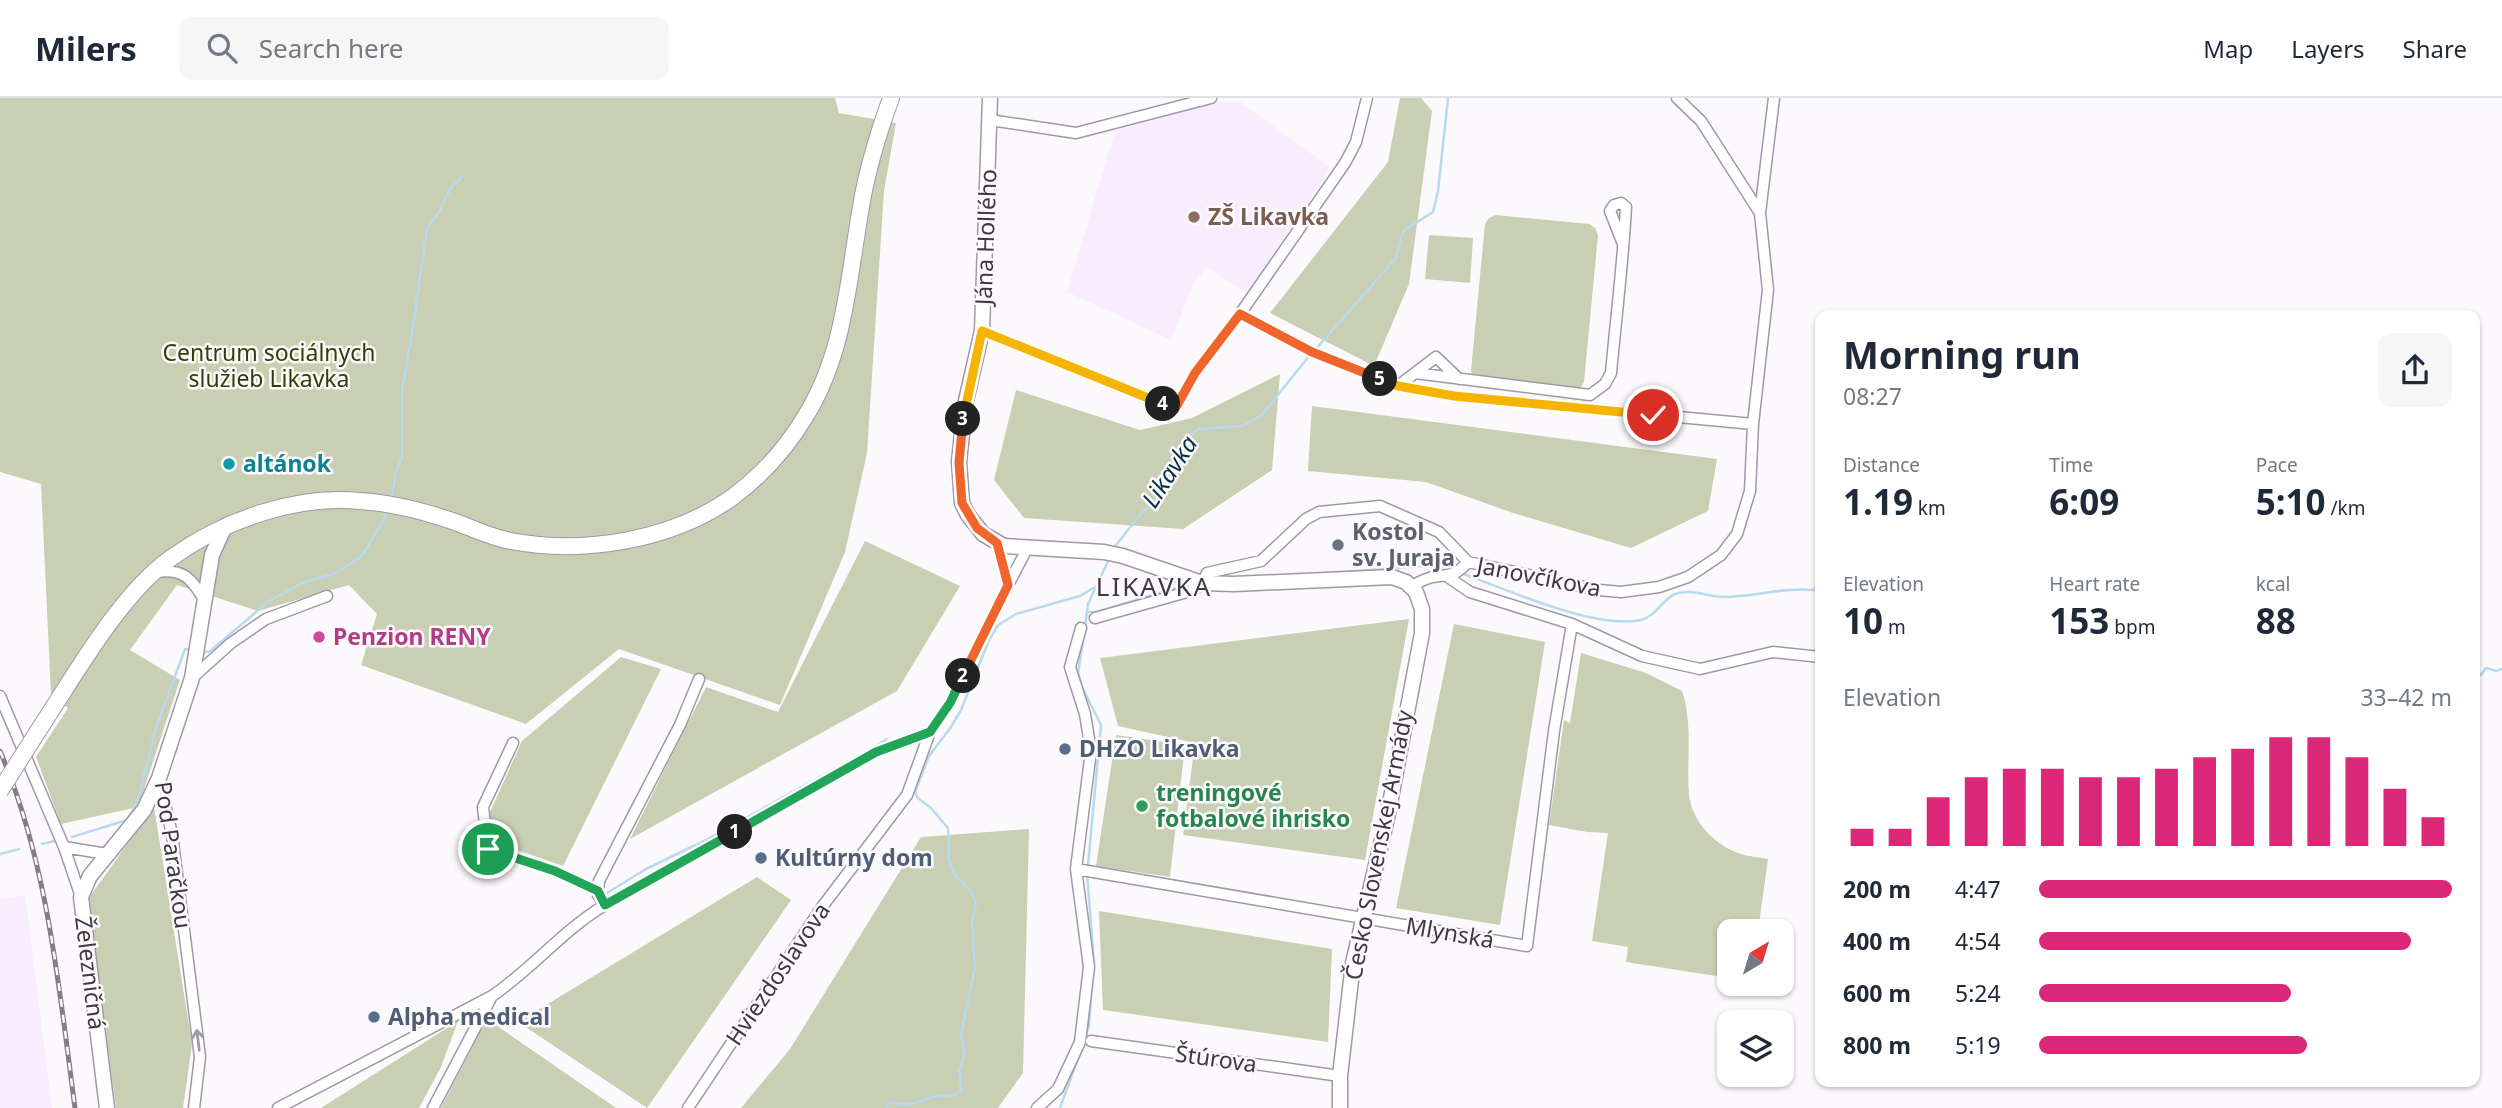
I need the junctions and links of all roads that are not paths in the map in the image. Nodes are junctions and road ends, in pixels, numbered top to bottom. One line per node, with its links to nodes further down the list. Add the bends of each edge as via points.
1 (891, 98): 16 (main road, via 869,164 848,300 830,369 792,436 749,484 719,506 641,537 559,546 508,541 416,510 358,500 318,501)
2 (990, 98): 7 (street, Jána Hollého)
3 (1210, 98): 7 (street, via 1076,133)
4 (1367, 98): 10 (street, via 1356,142 1345,163)
5 (1677, 98): 8 (street, via 1701,121)
6 (1774, 98): 8 (street)
7 (990, 120): 11 (street, Jána Hollého)
8 (1760, 213): 15 (street, Janovčíkova, via 1768,290)
9 (1623, 244): 13 (street, via 1611,373 1605,384 1590,395)
10 (1240, 314): 11 (street, via 1195,373 1175,409); 14 (street, via 1312,352)
11 (982, 331): 17 (street, Jána Hollého, via 965,405 959,480 968,515 982,534)
12 (1415, 373): 13 (street); 13 (street, via 1436,357); 14 (street)
13 (1459, 379)
14 (1398, 386): 15 (street, via 1454,396)
15 (1753, 424): 19 (street, Janovčíkova, via 1750,491 1737,534 1728,548 1688,577 1621,592)
16 (225, 526): 20 (main road); 26 (street, Pod Paračkou, via 212,555)
17 (997, 543): 18 (street, Janovčíkova); 23 (street)
18 (1027, 549): 22 (street, Janovčíkova, via 1120,555); 23 (street)
19 (1468, 562): 21 (street, Janovčíkova); 22 (street, via 1439,533 1380,506 1319,512 1261,561 1207,573)
20 (154, 572): 26 (street, via 183,573); 39 (main road, bridge, via 118,612)
21 (1448, 577): 24 (street, Janovčíkova); 28 (street, via 1470,592)
22 (1202, 583): 24 (street, Janovčíkova, via 1392,577); 27 (street, via 1194,590)
23 (1008, 585): 34 (street, Hviezdoslavova, via 950,703)
24 (1410, 586): 46 (street, Česko Slovenskej Armády, via 1420,599 1422,633)
25 (327, 596): 31 (street, via 266,619)
26 (205, 601): 31 (street, Pod Paračkou)
27 (1095, 618)
28 (1572, 624): 30 (street, via 1642,656 1700,669 1773,652); 46 (street, Mlynská, via 1527,946)
29 (1080, 628): 42 (street, via 1070,667 1091,751)
30 (1815, 656)
31 (192, 678): 38 (street, Pod Paračkou)
32 (699, 679): 43 (street)
33 (0, 696): 40 (street)
34 (930, 732): 35 (street); 37 (street, Hviezdoslavova)
35 (903, 740): 37 (street); 45 (street)
36 (513, 743): 43 (street, via 483,807 488,849)
37 (920, 758): 54 (street, Hviezdoslavova, via 906,794 822,907)
38 (159, 778): 41 (street, Železničná, via 144,810); 51 (street, Pod Paračkou, one-way to 38, via 200,1057 172,834)
39 (0, 791)
40 (64, 847): 41 (street); 44 (street)
41 (107, 854): 44 (street, Železničná)
42 (1084, 870): 46 (street, Mlynská); 55 (street, via 1089,967 1080,1042 1058,1089)
43 (598, 891): 45 (street)
44 (81, 897): 50 (street, Železničná)
45 (605, 905): 47 (street, via 567,931)
46 (1363, 918): 49 (street, Česko Slovenskej Armády)
47 (492, 996): 52 (street); 53 (street)
48 (1091, 1041): 49 (street, Štúrova)
49 (1340, 1076): 56 (street, Česko Slovenskej Armády)
50 (107, 1108)
51 (194, 1108)
52 (278, 1108)
53 (433, 1108)
54 (688, 1108)
55 (1037, 1108)
56 (1340, 1108)

